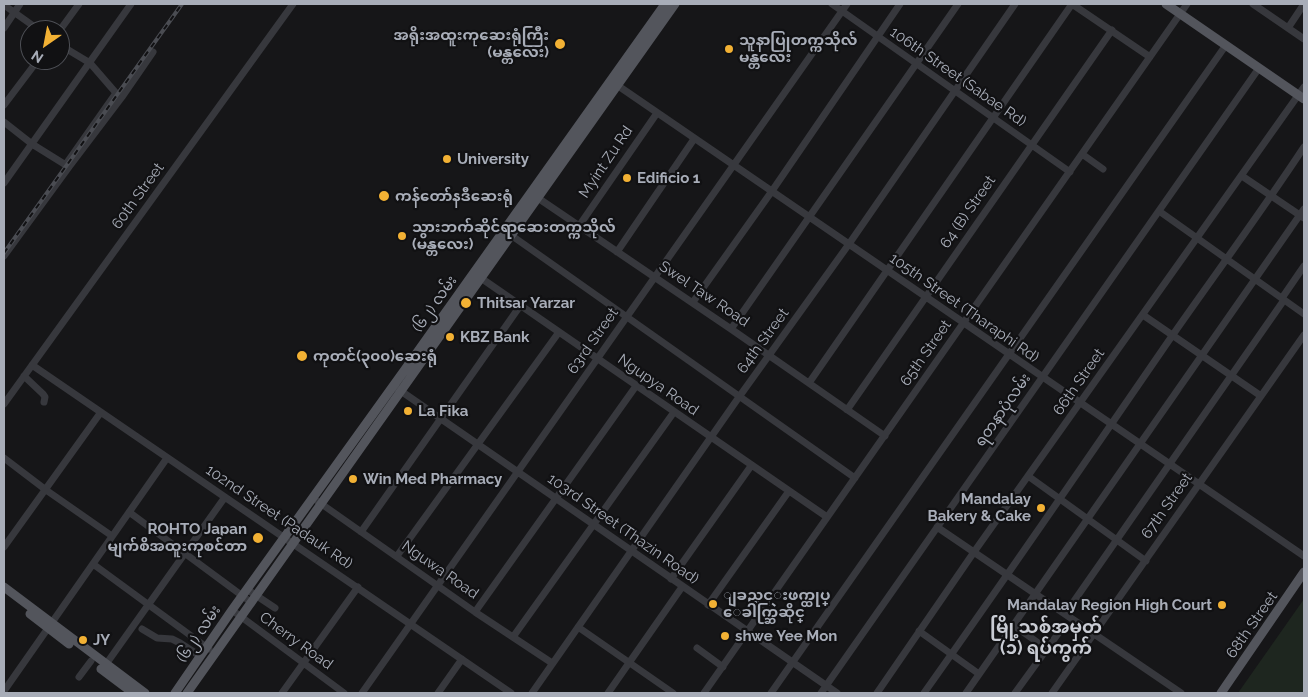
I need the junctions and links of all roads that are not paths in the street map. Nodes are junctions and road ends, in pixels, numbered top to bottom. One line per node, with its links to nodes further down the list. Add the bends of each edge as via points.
1 (20, 4): 19 (street)
2 (78, 4): 22 (street)
3 (131, 4): 32 (street)
4 (293, 4): 91 (street, 60th Street)
5 (665, 4): 36 (main road, (၆၂) လမ်း)
6 (674, 4): 36 (main road, (၆၂) လမ်း)
7 (832, 4): 18 (street, 106th Street (Sabae Rd))
8 (847, 4): 18 (street, 63rd Street)
9 (900, 4): 26 (street)
10 (958, 4): 33 (street)
11 (1016, 4): 38 (street, 64th Street)
12 (1072, 4): 25 (street); 44 (street)
13 (1166, 4): 20 (main road)
14 (1187, 4): 20 (street, 65th Street)
15 (1253, 4): 24 (street)
16 (1304, 4): 24 (street)
17 (4, 5): 19 (street)
18 (842, 11): 26 (street, 106th Street (Sabae Rd)); 52 (street, 63rd Street)
19 (14, 13): 21 (street); 23 (street)
20 (1180, 13): 28 (main road); 31 (street, 65th Street)
21 (24, 20)
22 (67, 20)
23 (4, 28)
24 (1288, 28): 27 (street)
25 (1112, 30): 31 (street); 48 (street, 64 (B) Street)
26 (877, 36): 33 (street, 106th Street (Sabae Rd)); 57 (street)
27 (1304, 39)
28 (1226, 45): 34 (main road); 88 (street)
29 (70, 51): 32 (street)
30 (153, 52): 40 (street)
31 (1150, 57): 50 (street, 65th Street)
32 (90, 63): 39 (street); 47 (street)
33 (916, 65): 38 (street, 106th Street (Sabae Rd)); 62 (street)
34 (1259, 68): 41 (main road); 60 (street, ရတနာပုံလမ်း)
35 (31, 70): 42 (street)
36 (613, 83): 43 (street, 105th Street (Tharaphi Rd)); 58 (main road, (၆၂) လမ်း)
37 (1304, 87): 41 (street, 66th Street)
38 (954, 91): 44 (street, 106th Street (Sabae Rd)); 66 (street, 64th Street)
39 (116, 92): 40 (street); 51 (street)
40 (122, 97): 51 (street)
41 (1301, 97): 55 (street, 66th Street)
42 (4, 106)
43 (657, 113): 46 (street, 105th Street (Tharaphi Rd)); 63 (street, Myint Zu Rd)
44 (992, 118): 48 (street, 106th Street (Sabae Rd)); 71 (street)
45 (4, 122): 47 (street)
46 (694, 139): 52 (street, 105th Street (Tharaphi Rd)); 67 (street)
47 (32, 144): 51 (street); 56 (street)
48 (1031, 144): 54 (street, 106th Street (Sabae Rd)); 75 (street, 64 (B) Street)
49 (1304, 147): 59 (street)
50 (1082, 154): 53 (street); 54 (street, 65th Street)
51 (67, 166): 68 (street)
52 (734, 166): 57 (street, 105th Street (Tharaphi Rd)); 73 (street, 63rd Street)
53 (1103, 169)
54 (1070, 172): 82 (street, 65th Street)
55 (1242, 176): 59 (street); 65 (street, 66th Street)
56 (4, 183)
57 (772, 191): 62 (street, 105th Street (Tharaphi Rd)); 77 (street)
58 (534, 195): 63 (street, Swel Taw Road); 64 (main road, (၆၂) လမ်း)
59 (1272, 196): 61 (street); 69 (street)
60 (1159, 211): 65 (street); 94 (street, ရတနာပုံလမ်း)
61 (1303, 214): 74 (street)
62 (809, 216): 66 (street, 105th Street (Tharaphi Rd)); 83 (street)
63 (579, 226): 67 (street, Swel Taw Road)
64 (507, 233): 72 (main road, (၆၂) လမ်း); 81 (street)
65 (1197, 238): 69 (street); 80 (street, 66th Street)
66 (849, 244): 71 (street, 105th Street (Tharaphi Rd)); 87 (street, 64th Street)
67 (617, 252): 73 (street, Swel Taw Road)
68 (4, 256)
69 (1226, 259): 74 (street); 86 (street)
70 (1304, 266): 76 (street)
71 (886, 271): 75 (street, 105th Street (Tharaphi Rd)); 95 (street)
72 (477, 276): 78 (street, Ngupya Road); 97 (main road, (၆၂) လမ်း)
73 (655, 277): 77 (street, Swel Taw Road); 81 (street, 63rd Street)
74 (1256, 280): 76 (street); 89 (street)
75 (926, 298): 82 (street, 105th Street (Tharaphi Rd)); 103 (street, 64 (B) Street)
76 (1283, 299): 79 (street); 93 (street)
77 (693, 302): 83 (street, Swel Taw Road)
78 (520, 306): 84 (street, Ngupya Road); 106 (street)
79 (1304, 314)
80 (1142, 315): 86 (street); 102 (street, 66th Street)
81 (626, 317): 90 (street, 63rd Street); 98 (street)
82 (964, 324): 88 (street, 105th Street (Tharaphi Rd)); 108 (street, 65th Street)
83 (731, 328): 87 (street, Swel Taw Road)
84 (559, 332): 90 (street, Ngupya Road); 110 (street)
85 (1304, 334): 99 (street, 67th Street)
86 (1172, 336): 89 (street); 107 (street)
87 (770, 355): 95 (street, Swel Taw Road); 98 (street, 64th Street)
88 (1009, 355): 94 (street, 105th Street (Tharaphi Rd)); 182 (street)
89 (1203, 357): 93 (street); 111 (street)
90 (597, 360): 96 (street, Ngupya Road); 116 (street, 63rd Street)
91 (32, 364): 92 (street, 60th Street); 104 (street, 102nd Street (Padauk Rd))
92 (24, 376): 100 (street, via 43,394); 101 (street, 60th Street)
93 (1231, 376): 99 (street); 114 (street)
94 (1042, 378): 102 (street, 105th Street (Tharaphi Rd)); 130 (street, ရတနာပုံလမ်း)
95 (809, 383): 103 (street, Swel Taw Road)
96 (636, 386): 105 (street, Ngupya Road); 123 (street)
97 (397, 388): 106 (street, 103rd Street (Thazin Road)); 125 (main road, (၆၂) လမ်း)
98 (739, 396): 109 (street, 64th Street); 118 (street)
99 (1261, 396): 119 (street, 67th Street)
100 (44, 402)
101 (4, 404)
102 (1080, 404): 107 (street, 105th Street (Tharaphi Rd)); 117 (street, 66th Street)
103 (847, 410): 108 (street, Swel Taw Road)
104 (100, 412): 113 (street, 102nd Street (Padauk Rd)); 120 (street)
105 (674, 412): 109 (street, Ngupya Road); 129 (street)
106 (440, 418): 110 (street, 103rd Street (Thazin Road)); 131 (street)
107 (1112, 425): 111 (street, 105th Street (Tharaphi Rd)); 124 (street)
108 (885, 436): 118 (street, 65th Street)
109 (710, 438): 115 (street, Ngupya Road); 136 (street, 64th Street)
110 (479, 444): 116 (street, 103rd Street (Thazin Road)); 139 (street)
111 (1141, 445): 114 (street, 105th Street (Tharaphi Rd)); 128 (street)
112 (4, 458): 120 (street)
113 (167, 458): 122 (street, 102nd Street (Padauk Rd)); 126 (street)
114 (1169, 465): 119 (street, 105th Street (Tharaphi Rd)); 134 (street)
115 (751, 466): 121 (street, Ngupya Road); 145 (street)
116 (518, 471): 123 (street, 103rd Street (Thazin Road)); 146 (street, 63rd Street)
117 (1028, 476): 124 (street); 137 (street, 66th Street)
118 (855, 478): 127 (street, 65th Street)
119 (1199, 485): 140 (street, 105th Street (Tharaphi Rd)); 141 (street, 67th Street)
120 (46, 490): 132 (street); 135 (street)
121 (789, 491): 127 (street, Ngupya Road); 154 (street)
122 (225, 497): 133 (street, 102nd Street (Padauk Rd)); 138 (street)
123 (557, 499): 129 (street, 103rd Street (Thazin Road)); 158 (street)
124 (1060, 499): 128 (street); 144 (street)
125 (317, 501): 131 (street, Nguwa Road); 133 (main road, (၆၂) လမ်း)
126 (129, 512): 132 (street); 138 (street)
127 (827, 517): 168 (street, 65th Street)
128 (1088, 519): 134 (street); 152 (street)
129 (593, 524): 136 (street, 103rd Street (Thazin Road)); 170 (street)
130 (937, 527): 137 (street); 187 (street, ရတနာပုံလမ်း)
131 (361, 532): 139 (street, Nguwa Road)
132 (112, 536): 142 (street)
133 (289, 540): 148 (street, 102nd Street (Padauk Rd)); 150 (main road, (၆၂) လမ်း); 153 (main road, (၆၂) လမ်း)
134 (1116, 540): 141 (street); 159 (street)
135 (4, 547)
136 (631, 551): 145 (street, 103rd Street (Thazin Road)); 164 (street, 64th Street)
137 (974, 552): 144 (street); 166 (street, 66th Street)
138 (186, 554): 150 (street); 155 (street)
139 (397, 556): 146 (street, Nguwa Road)
140 (1304, 556)
141 (1146, 561): 169 (street, 67th Street)
142 (93, 564): 155 (street); 163 (street)
143 (1304, 572): 211 (main road, 68th Street)
144 (1007, 575): 152 (street); 175 (street)
145 (671, 579): 149 (street, 103rd Street (Thazin Road))
146 (438, 585): 158 (street, Nguwa Road); 161 (street, 63rd Street)
147 (4, 587): 163 (main road)
148 (358, 587): 161 (street, 102nd Street (Padauk Rd)); 179 (street)
149 (682, 587): 154 (street, 103rd Street (Thazin Road)); 181 (street)
150 (245, 593): 153 (street); 157 (main road, (၆၂) လမ်း)
151 (4, 594): 163 (main road)
152 (1035, 594): 159 (street); 162 (street)
153 (254, 599): 156 (street); 160 (main road, (၆၂) လမ်း)
154 (708, 605): 168 (street, 103rd Street (Thazin Road))
155 (149, 606): 171 (street); 183 (street)
156 (275, 608)
157 (232, 610): 160 (street, Cherry Road); 171 (main road, (၆၂) လမ်း)
158 (475, 612): 170 (street, Nguwa Road)
159 (1065, 614): 169 (street)
160 (242, 617): 174 (main road, (၆၂) လမ်း); 179 (street, Cherry Road)
161 (411, 624): 177 (street, 102nd Street (Padauk Rd)); 195 (street, 63rd Street)
162 (1013, 624): 173 (street); 185 (street)
163 (48, 625): 178 (main road); 183 (main road); 188 (street)
164 (578, 626): 180 (street, 64th Street); 181 (street)
165 (142, 629): 176 (street, via 156,638 172,639)
166 (919, 631): 175 (street); 205 (street, 66th Street)
167 (1060, 631): 173 (street)
168 (748, 632): 182 (street, 103rd Street (Thazin Road)); 184 (street, 65th Street)
169 (1094, 634): 209 (street, 67th Street); 210 (street)
170 (513, 637): 180 (street, Nguwa Road)
171 (206, 647): 174 (street); 176 (main road, (၆၂) လမ်း)
172 (697, 648): 184 (street)
173 (1047, 649): 208 (street)
174 (216, 654): 192 (main road, (၆၂) လမ်း)
175 (951, 654): 185 (street); 206 (street)
176 (200, 656): 191 (main road, (၆၂) လမ်း)
177 (462, 659): 196 (street); 197 (street, 102nd Street (Padauk Rd))
178 (91, 661): 183 (main road); 186 (street)
179 (304, 663): 193 (street); 194 (street, Cherry Road)
180 (552, 663): 198 (street, 64th Street)
181 (629, 663): 199 (street); 200 (street)
182 (792, 663): 187 (street, 103rd Street (Thazin Road)); 202 (street)
183 (104, 667): 189 (main road); 190 (main road)
184 (723, 667): 201 (street, 65th Street)
185 (979, 674): 207 (street)
186 (79, 677)
187 (826, 686): 203 (street, ရတနာပုံလမ်း); 204 (street, 103rd Street (Thazin Road))
188 (4, 691)
189 (133, 693)
190 (145, 693)
191 (175, 693)
192 (187, 693)
193 (282, 693)
194 (344, 693)
195 (362, 693)
196 (438, 693)
197 (511, 693)
198 (532, 693)
199 (608, 693)
200 (673, 693)
201 (704, 693)
202 (770, 693)
203 (821, 693)
204 (837, 693)
205 (877, 693)
206 (924, 693)
207 (966, 693)
208 (1015, 693)
209 (1052, 693)
210 (1181, 693)
211 (1221, 693)

